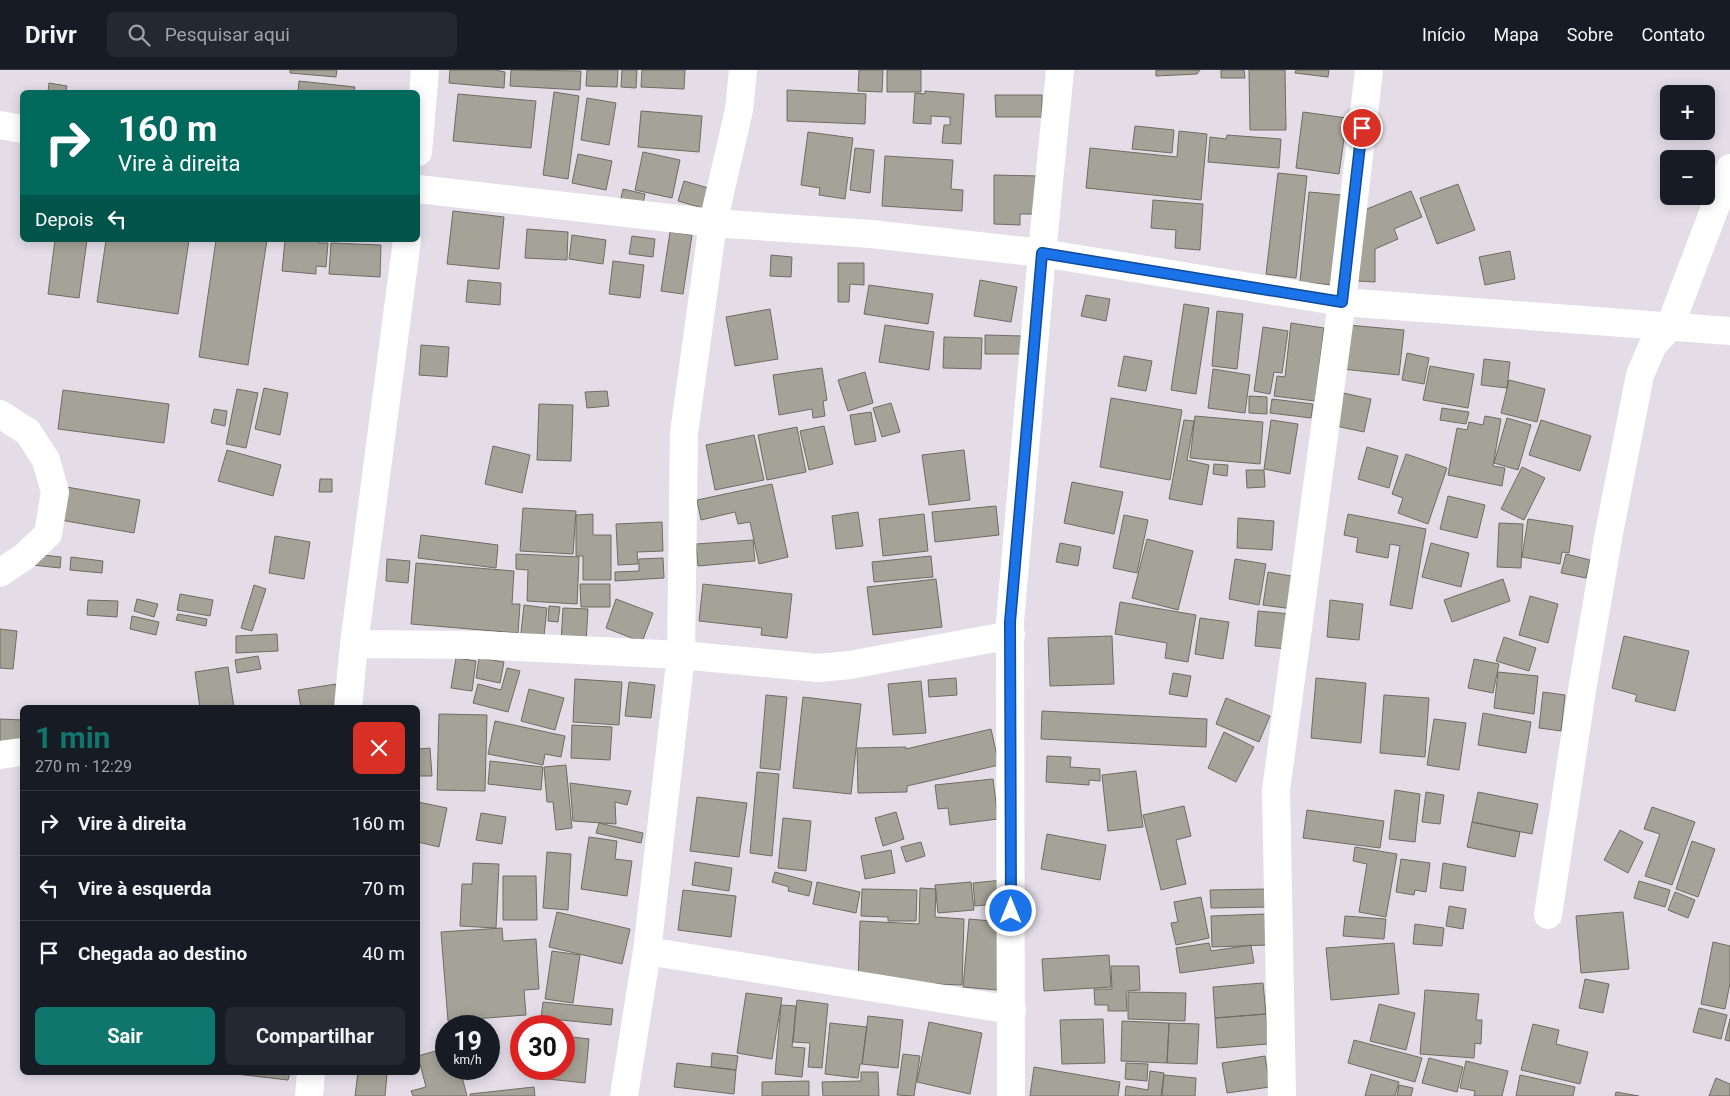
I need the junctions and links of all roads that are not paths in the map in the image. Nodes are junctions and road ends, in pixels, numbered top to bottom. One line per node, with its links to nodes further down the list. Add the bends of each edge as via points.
1 (425, 70): 7 (street)
2 (743, 70): 10 (street, via 739,110)
3 (1060, 70): 12 (street)
4 (1369, 70): 13 (street)
5 (0, 125): 6 (street)
6 (20, 129)
7 (420, 129)
8 (1730, 168): 14 (street)
9 (420, 189): 10 (street)
10 (713, 223): 12 (street, via 871,234); 20 (street, via 684,432)
11 (407, 242): 19 (street)
12 (1042, 253): 13 (street); 18 (street)
13 (1342, 302): 14 (street); 31 (street, via 1276,790)
14 (1670, 326): 15 (street); 24 (street, via 1652,347 1640,375 1583,684)
15 (1730, 331)
16 (0, 414): 17 (street, via 28,432 46,460 54,492 48,534 25,556)
17 (0, 573)
18 (1011, 634): 20 (street, via 818,668); 26 (street)
19 (354, 644): 20 (street, via 478,645); 21 (street)
20 (681, 655): 25 (street)
21 (348, 705)
22 (20, 752): 23 (street)
23 (0, 755)
24 (1548, 914)
25 (647, 951): 26 (street); 29 (street)
26 (1012, 1010): 30 (street)
27 (311, 1075): 28 (street)
28 (309, 1096)
29 (624, 1096)
30 (1011, 1096)
31 (1282, 1096)

